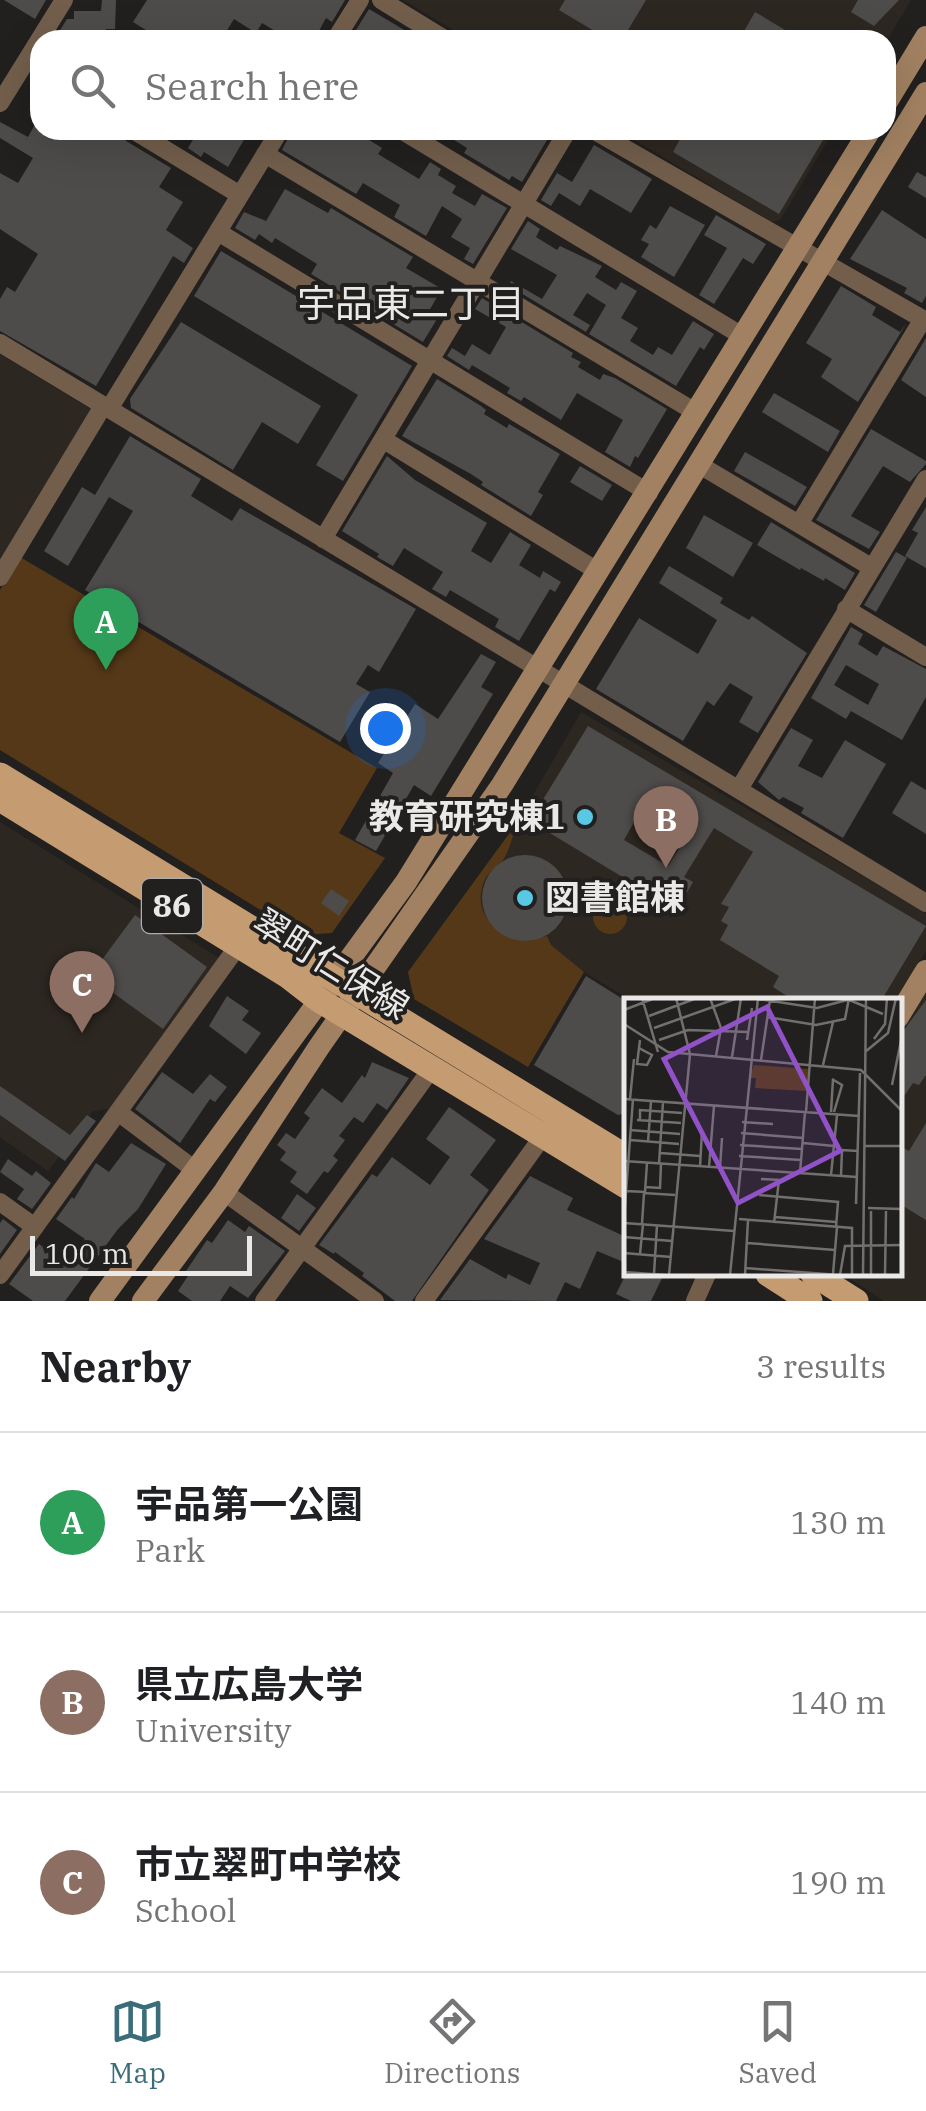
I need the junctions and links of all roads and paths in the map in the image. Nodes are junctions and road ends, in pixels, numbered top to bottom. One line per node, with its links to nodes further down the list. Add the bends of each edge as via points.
1 (64, 0): 4 (street)
2 (360, 0): 5 (street)
3 (381, 0): 6 (street)
4 (50, 30)
5 (341, 30)
6 (430, 30)
7 (926, 37): 9 (street)
8 (30, 70): 11 (street)
9 (896, 86)
10 (926, 93): 23 (street)
11 (0, 102)
12 (149, 140): 19 (street)
13 (274, 140): 18 (street)
14 (418, 140): 20 (street)
15 (562, 140): 20 (street)
16 (610, 140): 22 (street)
17 (864, 140): 22 (street)
18 (265, 154): 19 (street); 24 (street)
19 (240, 196): 21 (street)
20 (526, 204): 24 (street); 26 (street)
21 (218, 232): 28 (street); 29 (street)
22 (798, 248): 23 (street); 26 (street)
23 (824, 261): 25 (street); 32 (street)
24 (478, 283): 28 (street); 30 (street)
25 (924, 320): 35 (street)
26 (744, 337): 30 (street)
27 (0, 343): 29 (street)
28 (432, 360): 31 (street); 34 (street)
29 (106, 408): 36 (street); 39 (street)
30 (697, 413): 34 (street)
31 (384, 440): 36 (street); 38 (street)
32 (698, 464): 35 (street); 43 (street)
33 (926, 479): 37 (street)
34 (649, 493): 38 (street)
35 (799, 524): 37 (street)
36 (323, 539): 42 (street)
37 (870, 567): 40 (street)
38 (599, 572): 42 (street)
39 (0, 577)
40 (846, 609): 41 (street); 45 (street)
41 (923, 649)
42 (539, 670): 43 (street); 50 (street, via 406,882)
43 (565, 684): 45 (street); 52 (street)
44 (0, 775): 50 (main road, 翠町仁保線 / 86)
45 (739, 789): 47 (street)
46 (0, 799): 48 (main road, 翠町仁保線 / 86)
47 (926, 902)
48 (238, 946): 51 (main road, 翠町仁保線 / 86); 55 (street)
49 (926, 971): 53 (street)
50 (334, 977): 51 (street); 52 (main road, 翠町仁保線 / 86)
51 (319, 1000): 52 (main road, 翠町仁保線 / 86); 58 (street)
52 (350, 1003): 54 (main road, 翠町仁保線 / 86); 57 (main road, 翠町仁保線 / 86); 60 (street)
53 (901, 1012)
54 (432, 1068): 56 (main road, 翠町仁保線 / 86); 63 (street)
55 (118, 1112): 58 (street); 62 (street)
56 (542, 1136): 59 (main road, 翠町仁保線 / 86); 72 (street)
57 (624, 1157)
58 (195, 1170): 68 (street)
59 (624, 1185)
60 (224, 1192): 63 (street); 69 (street)
61 (0, 1202): 62 (street)
62 (35, 1227): 64 (street)
63 (301, 1250): 70 (street); 71 (street)
64 (0, 1275)
65 (706, 1276): 73 (street)
66 (771, 1276): 74 (main road)
67 (816, 1276): 75 (main road)
68 (100, 1301)
69 (144, 1301)
70 (264, 1301)
71 (375, 1301)
72 (424, 1301)
73 (694, 1301)
74 (810, 1301)
75 (856, 1301)

